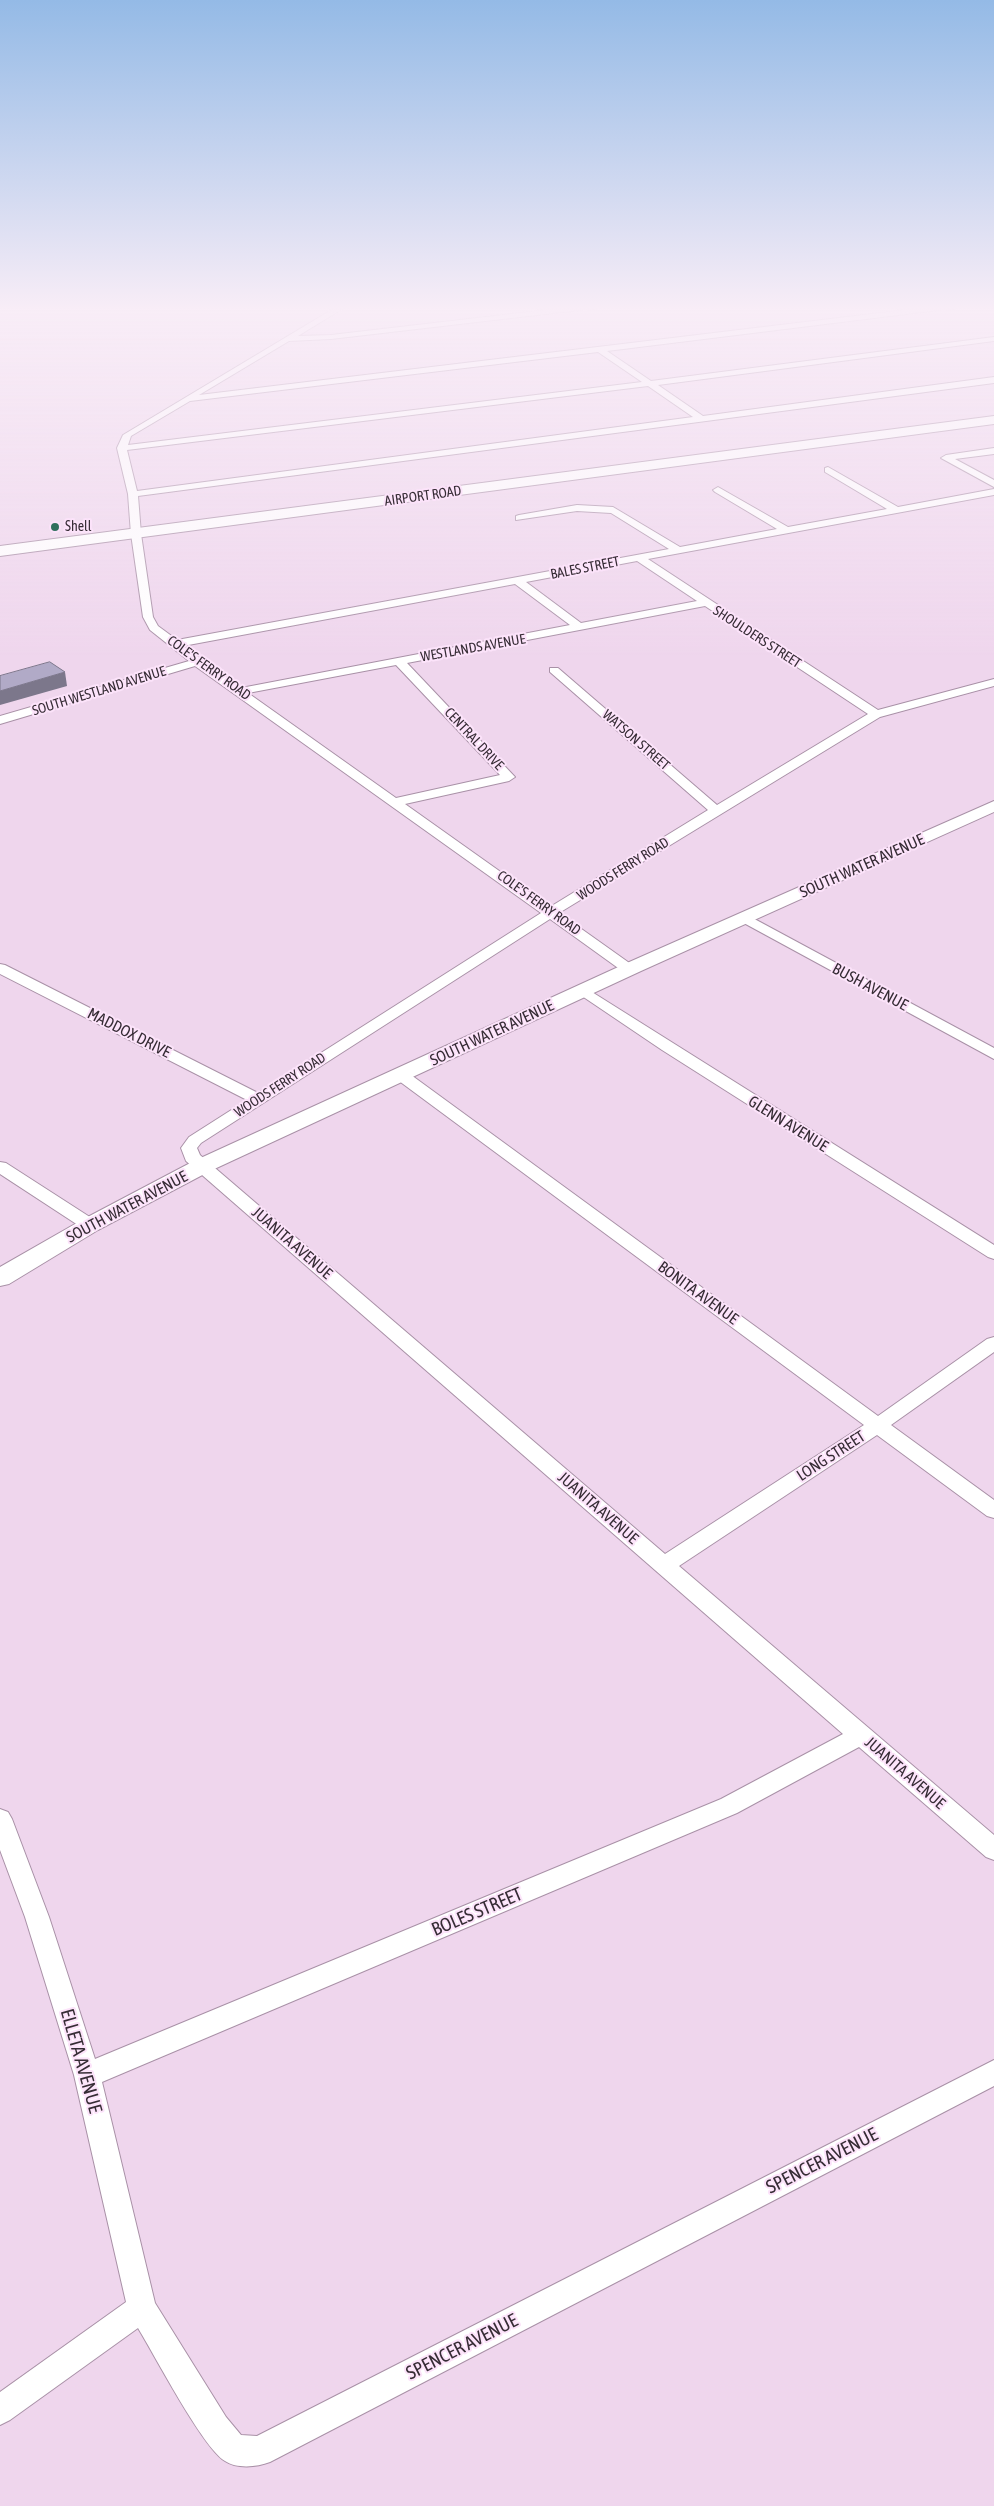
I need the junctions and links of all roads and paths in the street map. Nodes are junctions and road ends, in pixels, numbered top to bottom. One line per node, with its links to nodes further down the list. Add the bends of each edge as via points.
1 (145, 423): 5 (street, via 127,434)
2 (329, 423): 5 (street)
3 (672, 423): 11 (street)
4 (972, 423): 15 (highway, AIRPORT ROAD)
5 (122, 448): 11 (street, COLE'S FERRY ROAD)
6 (994, 451): 8 (street, via 946,458)
7 (828, 470): 12 (street)
8 (994, 484)
9 (718, 490): 14 (street)
10 (994, 492): 12 (street, BALES STREET)
11 (133, 494): 15 (street, COLE'S FERRY ROAD)
12 (898, 511): 14 (street, BALES STREET)
13 (519, 518): 17 (street, via 577,508 613,510)
14 (787, 531): 17 (street, BALES STREET)
15 (136, 534): 16 (highway, AIRPORT ROAD); 22 (street, COLE'S FERRY ROAD, via 148,617 154,628)
16 (0, 552)
17 (679, 552): 18 (street, BALES STREET)
18 (639, 558): 19 (street, BALES STREET); 20 (street, SHOULDERS STREET)
19 (518, 581): 21 (street); 22 (street, BALES STREET)
20 (706, 603): 21 (street, WESTLANDS AVENUE); 28 (street, SHOULDERS STREET)
21 (580, 628): 23 (street, WESTLANDS AVENUE)
22 (175, 644): 24 (street, COLE'S FERRY ROAD)
23 (399, 661): 27 (street, WESTLANDS AVENUE); 30 (street, CENTRAL DRIVE, via 509,776)
24 (197, 662): 27 (street, COLE'S FERRY ROAD); 29 (street, SOUTH WESTLAND AVENUE)
25 (554, 670): 32 (street, WATSON STREET)
26 (994, 682): 28 (street, WOODS FERRY ROAD)
27 (241, 691): 30 (street, COLE'S FERRY ROAD)
28 (876, 714): 32 (street, WOODS FERRY ROAD)
29 (0, 720)
30 (395, 802): 33 (street, COLE'S FERRY ROAD)
31 (992, 809): 34 (main road, SOUTH WATER AVENUE)
32 (717, 811): 33 (street, WOODS FERRY ROAD)
33 (552, 912): 36 (street, COLE'S FERRY ROAD); 40 (street, WOODS FERRY ROAD)
34 (747, 918): 36 (main road, SOUTH WATER AVENUE); 38 (street, BUSH AVENUE)
35 (0, 968): 40 (street, MADDOX DRIVE)
36 (630, 970): 37 (main road, SOUTH WATER AVENUE)
37 (584, 991): 39 (main road, SOUTH WATER AVENUE); 44 (street, GLENN AVENUE, via 675,1053)
38 (994, 1054)
39 (401, 1075): 41 (main road, SOUTH WATER AVENUE); 47 (street, BONITA AVENUE)
40 (258, 1099): 41 (street, WOODS FERRY ROAD, via 195,1140 189,1148 192,1157)
41 (202, 1166): 43 (main road, SOUTH WATER AVENUE); 49 (street, JUANITA AVENUE)
42 (0, 1167): 43 (street)
43 (90, 1225): 45 (main road, SOUTH WATER AVENUE)
44 (994, 1253)
45 (0, 1278)
46 (994, 1343): 47 (street, LONG STREET)
47 (878, 1426): 48 (street, BONITA AVENUE); 49 (street, LONG STREET)
48 (994, 1511)
49 (664, 1565): 50 (street, JUANITA AVENUE)
50 (861, 1735): 52 (street, JUANITA AVENUE); 54 (street, BOLES STREET, via 729,1806)
51 (0, 1819): 54 (street, ELLETA AVENUE, via 37,1917)
52 (994, 1850)
53 (994, 2072): 55 (street, SPENCER AVENUE, via 259,2451 234,2450 215,2428)
54 (87, 2075): 55 (street, ELLETA AVENUE)
55 (142, 2308): 56 (street)
56 (0, 2410)

